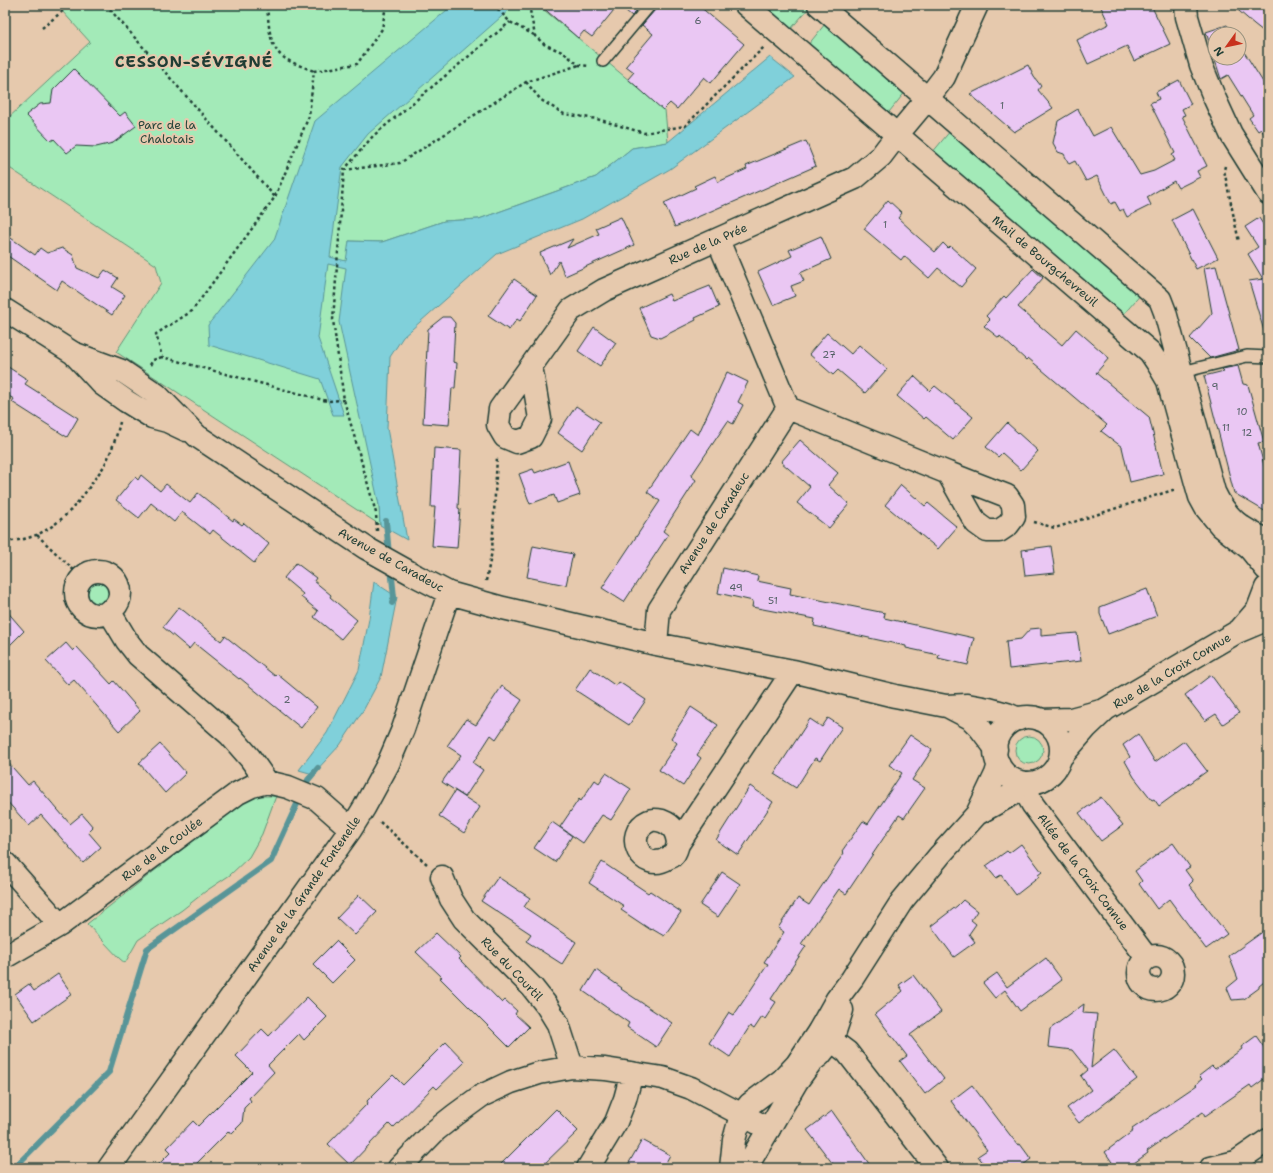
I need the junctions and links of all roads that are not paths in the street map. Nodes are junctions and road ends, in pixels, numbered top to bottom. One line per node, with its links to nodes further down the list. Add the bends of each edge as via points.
1 (650, 5): 6 (lane)
2 (746, 5): 8 (street, Mail de Bourgchevreuil)
3 (819, 5): 7 (street)
4 (977, 5): 7 (street, Rue de la Prée, via 944,77)
5 (1186, 5): 9 (street, via 1187,17 1214,97 1231,134)
6 (603, 61)
7 (928, 98): 8 (street, Rue de la Prée); 15 (street, via 1160,299)
8 (897, 135): 10 (street, Rue de la Prée, via 880,156 855,178); 20 (street, Mail de Bourgchevreuil, via 1150,352 1168,381 1200,497 1221,526 1250,549)
9 (1268, 193)
10 (718, 240): 14 (street, Rue de la Prée, via 604,290 571,310); 16 (street)
11 (5, 310): 12 (street, Avenue de Caradeuc)
12 (73, 353): 17 (street, Avenue de Caradeuc, via 102,384 126,402 152,417 167,421); 17 (street, Avenue de Caradeuc, via 122,371 140,382 156,394)
13 (1268, 357): 15 (lane, via 1247,356)
14 (531, 366): 14 (street, Rue de la Prée, via 540,419 530,437 517,442 505,437 498,425 500,409)
15 (1182, 372): 19 (street, via 1214,492 1220,504 1238,524)
16 (788, 408): 18 (street); 25 (street, Avenue de Caradeuc, via 659,610)
17 (197, 436): 21 (street, Avenue de Caradeuc, via 366,548)
18 (948, 473): 18 (street, via 976,523 987,531 999,530 1008,525 1014,517 1013,505 1007,496)
19 (1268, 540)
20 (1267, 578): 24 (street, Rue de la Croix Connue, via 1258,609)
21 (450, 593): 25 (street, Avenue de Caradeuc); 36 (street, Avenue de la Grande Fontenelle, via 403,729 388,764)
22 (109, 611): 22 (street, via 93,614 83,608 77,599 78,582 86,574 97,571 108,573 116,581 119,597); 33 (street, via 138,655 230,735)
23 (1268, 619): 24 (street, Rue de la Croix Connue)
24 (1237, 632): 28 (street, Rue de la Croix Connue)
25 (656, 644): 26 (street, Avenue de Caradeuc)
26 (793, 671): 27 (street, Avenue de Caradeuc); 37 (street)
27 (946, 706): 29 (street, Avenue de Caradeuc, via 967,705); 31 (street, Avenue de Caradeuc, via 970,718 980,728)
28 (1106, 709): 30 (street, Rue de la Croix Connue, via 1071,719); 32 (street, Rue de la Croix Connue)
29 (1020, 719): 30 (street); 31 (street, via 1007,725 1003,730 997,742)
30 (1041, 720): 32 (street, via 1058,736)
31 (997, 756): 34 (street, via 1008,776); 35 (street, via 996,774)
32 (1060, 758): 34 (street, via 1054,771 1048,776)
33 (267, 782): 36 (street, via 288,787 317,799); 40 (street, Rue de la Coulée, via 238,792)
34 (1025, 783): 35 (street, via 1011,795); 42 (street, Allée de la Croix Connue, via 1033,805)
35 (977, 814): 43 (street, via 902,901 852,979 838,1023)
36 (351, 829): 49 (street, Avenue de la Grande Fontenelle)
37 (678, 844)
38 (5, 863): 40 (street)
39 (442, 877): 44 (street, Rue du Courtil, via 450,899 464,919 532,987 547,1006 558,1024)
40 (60, 925): 41 (street, Rue de la Coulée)
41 (5, 957)
42 (1147, 958)
43 (825, 1036): 46 (street, via 790,1073 750,1104); 47 (street); 54 (street, via 847,1052)
44 (572, 1067): 45 (street); 50 (street, via 539,1072 481,1096 436,1130)
45 (632, 1073): 46 (street, via 663,1078 691,1088); 51 (street, via 616,1122)
46 (741, 1115): 47 (street); 52 (street, via 734,1140)
47 (768, 1129): 53 (street)
48 (1268, 1140): 55 (street, via 1236,1162)
49 (109, 1168)
50 (399, 1168)
51 (588, 1168)
52 (731, 1168)
53 (746, 1168)
54 (937, 1168)
55 (1211, 1168)

